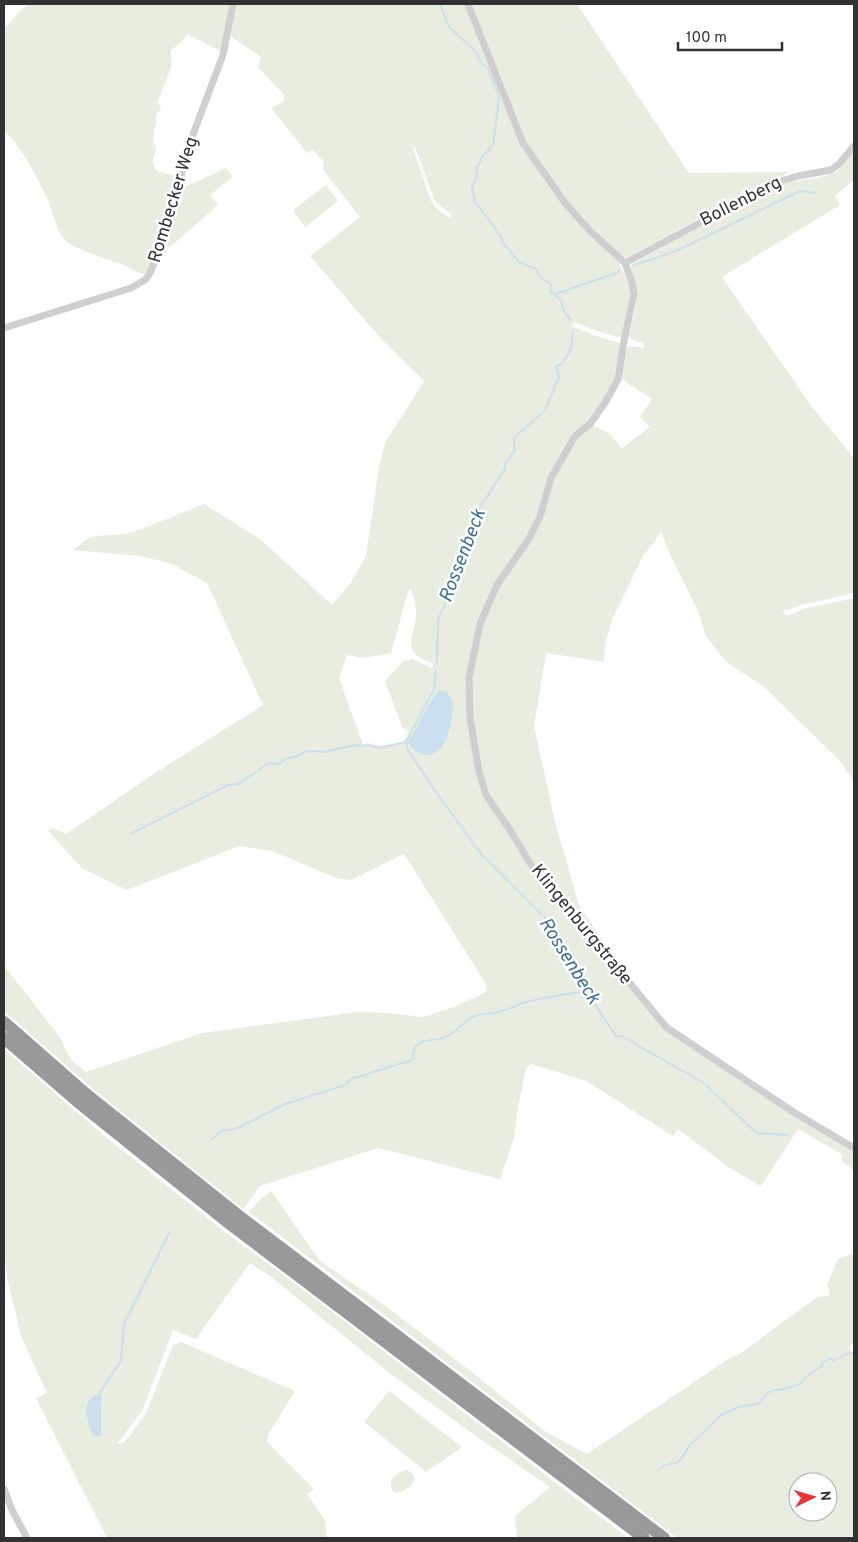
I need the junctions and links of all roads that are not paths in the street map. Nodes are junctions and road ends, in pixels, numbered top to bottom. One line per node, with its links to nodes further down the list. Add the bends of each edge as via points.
1 (233, 4): 5 (street, Rombecker Weg, via 223,55 186,153 172,216 146,280 131,288)
2 (468, 4): 4 (street, Klingenburgstraße, via 527,150 571,211)
3 (854, 146): 4 (street, Bollenberg, via 831,170 774,183)
4 (625, 263): 8 (street, Klingenburgstraße, via 634,294 618,379 591,422 575,436 551,478 540,517 497,585 480,624 470,678 470,718 479,772 486,795 538,876 666,1027 794,1113)
5 (4, 328)
6 (4, 1022): 12 (highway, via 86,1094 239,1216)
7 (4, 1038): 11 (highway, via 230,1224)
8 (854, 1148)
9 (4, 1489): 10 (street)
10 (27, 1538)
11 (644, 1538)
12 (664, 1538)

